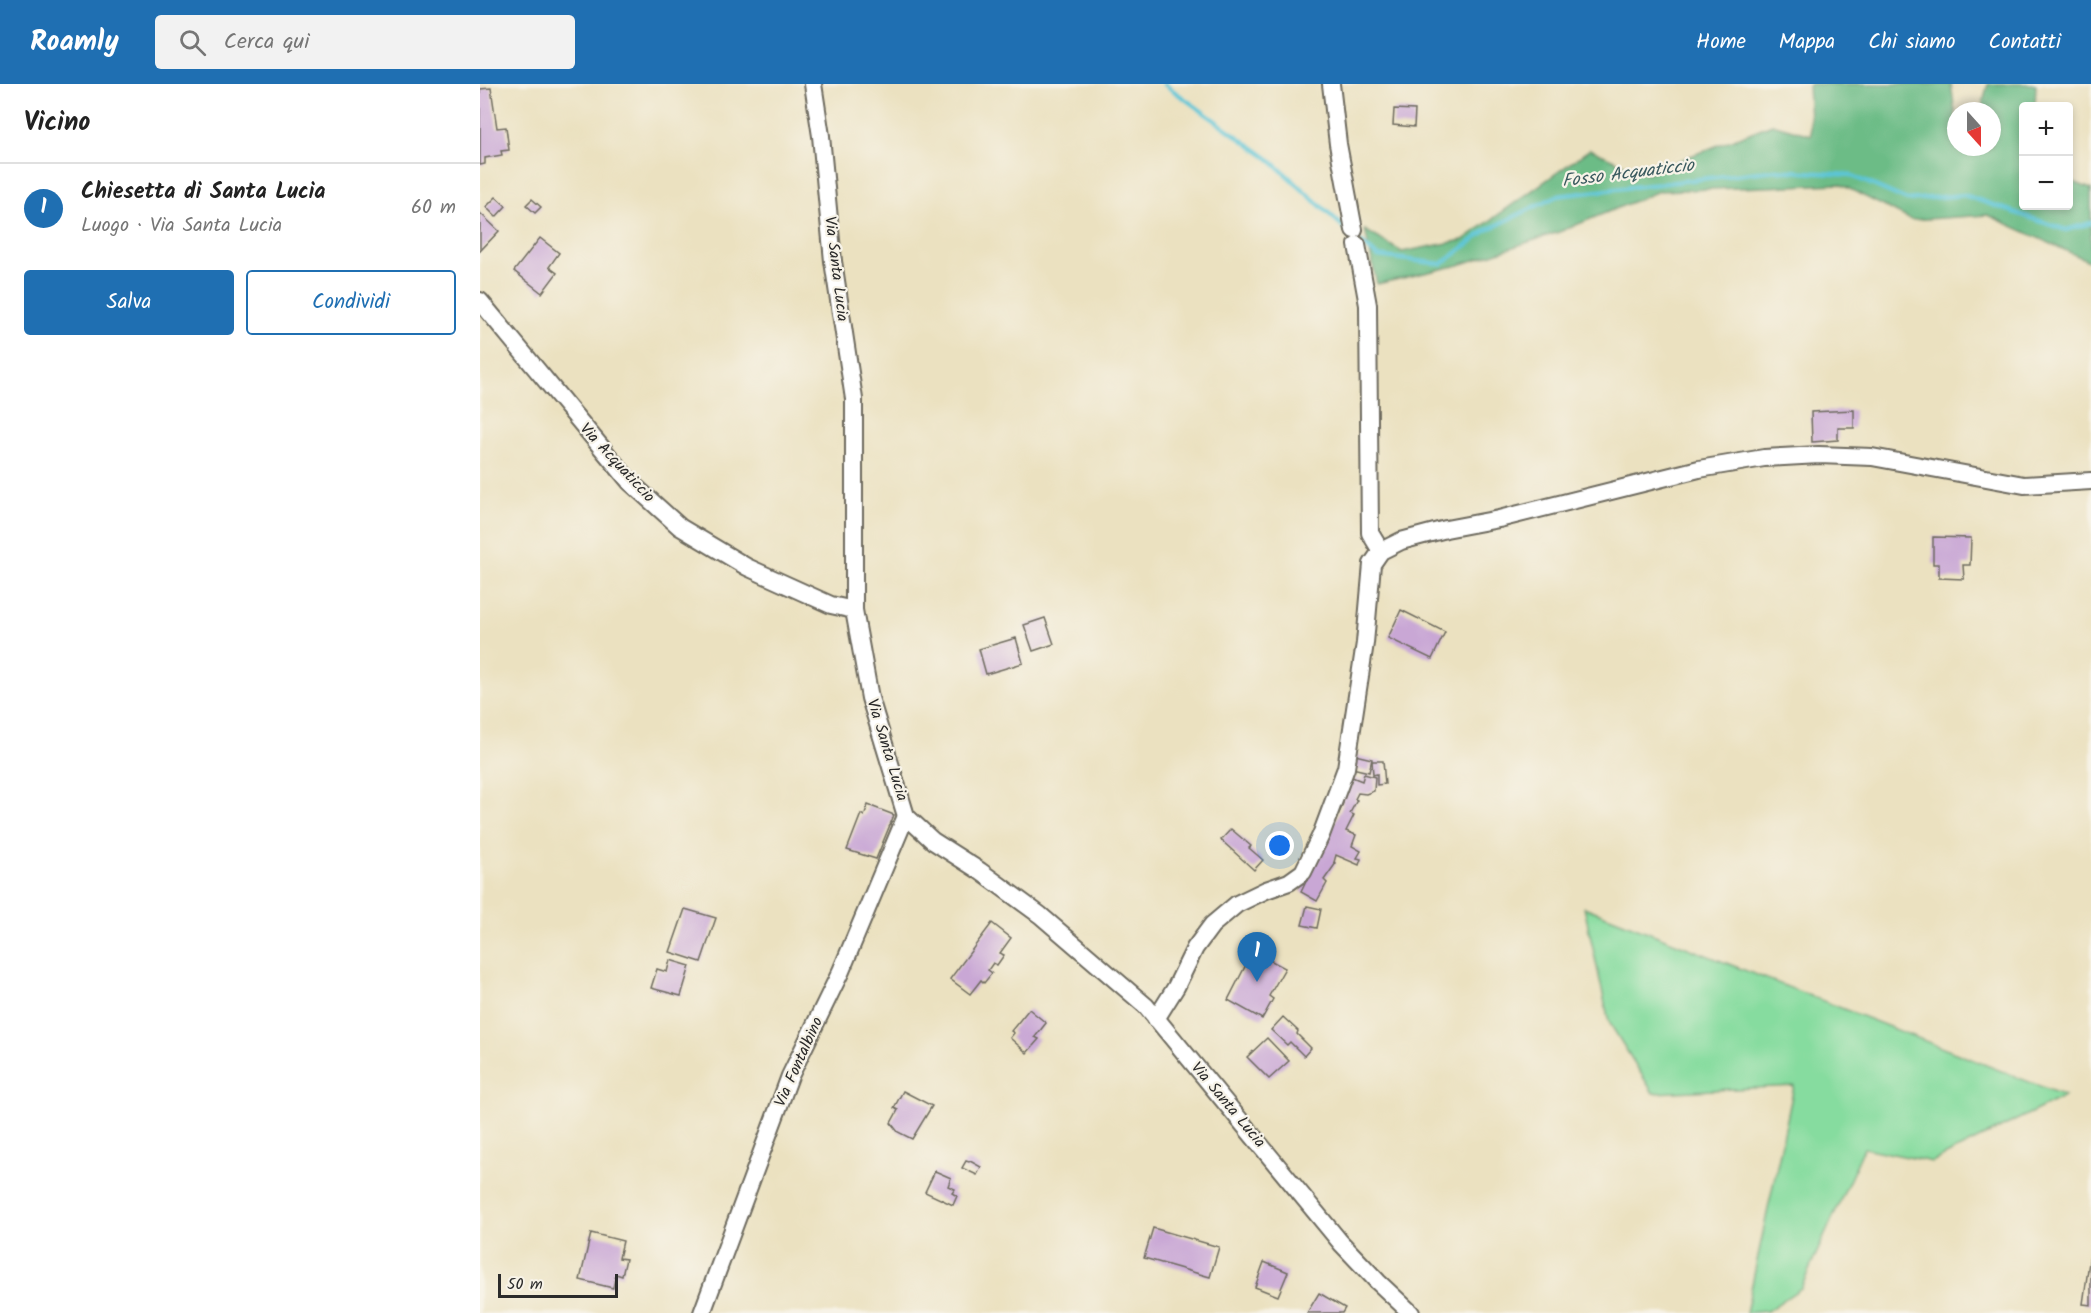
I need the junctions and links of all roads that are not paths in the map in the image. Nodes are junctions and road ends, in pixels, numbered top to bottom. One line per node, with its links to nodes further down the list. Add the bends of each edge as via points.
1 (813, 84): 6 (street, Via Santa Lucia, via 833,261 854,399)
2 (1331, 84): 5 (street, via 1338,144 1368,305 1371,533)
3 (480, 301): 6 (street, Via Acquaticcio, via 630,482 680,527 747,567 831,605)
4 (2091, 481): 5 (street, via 2024,485 1872,457 1764,458 1699,469 1446,529 1401,541)
5 (1381, 551): 8 (street, via 1372,564 1365,643 1346,768 1321,835 1303,872 1237,904 1212,925)
6 (854, 610): 7 (street, Via Santa Lucia, via 870,698)
7 (906, 816): 8 (street, Via Santa Lucia, via 933,841 1040,915 1146,1006); 9 (street, Via Fontalbino, via 841,971 790,1076)
8 (1156, 1019): 10 (street, Via Santa Lucia, via 1341,1243)
9 (702, 1313)
10 (1411, 1313)

